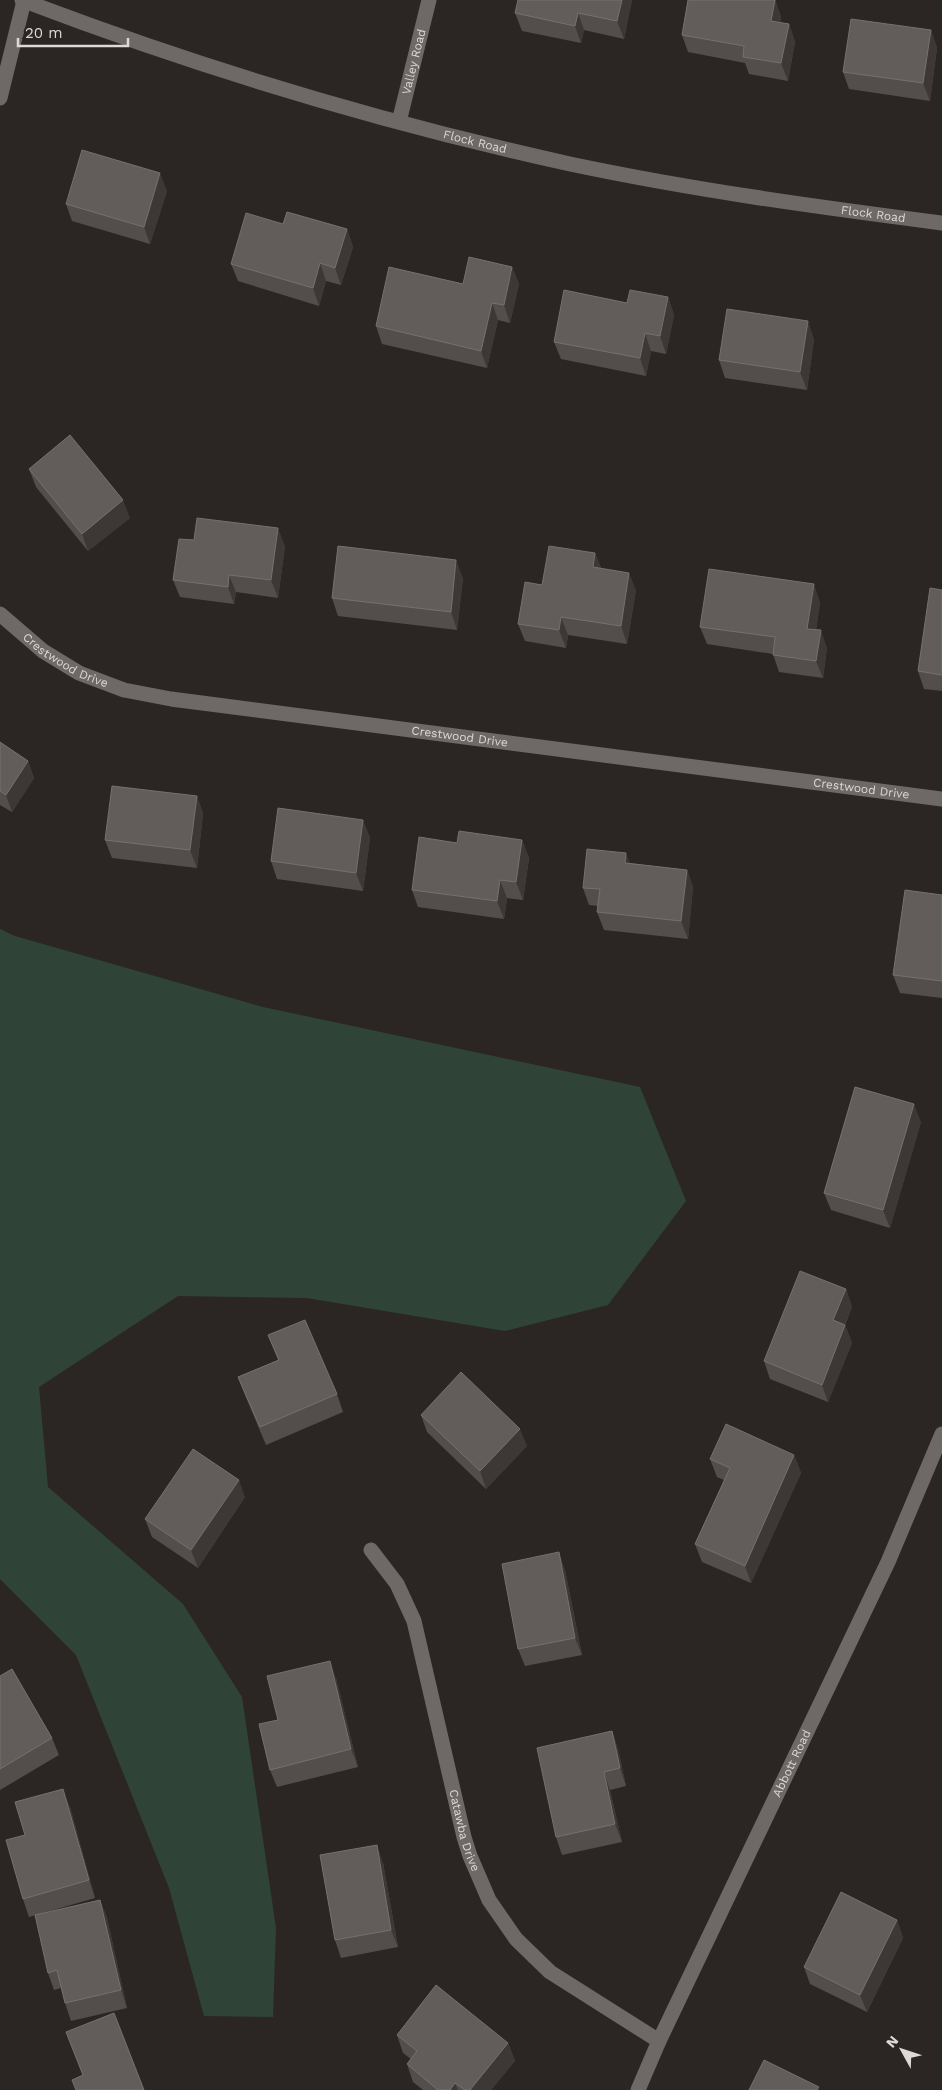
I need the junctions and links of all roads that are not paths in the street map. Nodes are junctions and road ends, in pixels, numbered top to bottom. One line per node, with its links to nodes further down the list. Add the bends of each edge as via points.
1 (23, 0): 3 (street); 4 (street, Flock Road, via 216,69)
2 (429, 0): 4 (street, Valley Road)
3 (0, 98)
4 (399, 122): 5 (street, Flock Road, via 571,164 755,198)
5 (942, 223)
6 (0, 614): 7 (street, Crestwood Drive, via 42,651 79,673 124,690 171,699)
7 (942, 798)
8 (942, 1434): 10 (street, Abbott Road, via 888,1562)
9 (371, 1550): 10 (street, Catawba Drive, via 397,1584 414,1621 464,1837 489,1900 516,1939 550,1972)
10 (659, 2041): 11 (street, Abbott Road)
11 (638, 2090)

